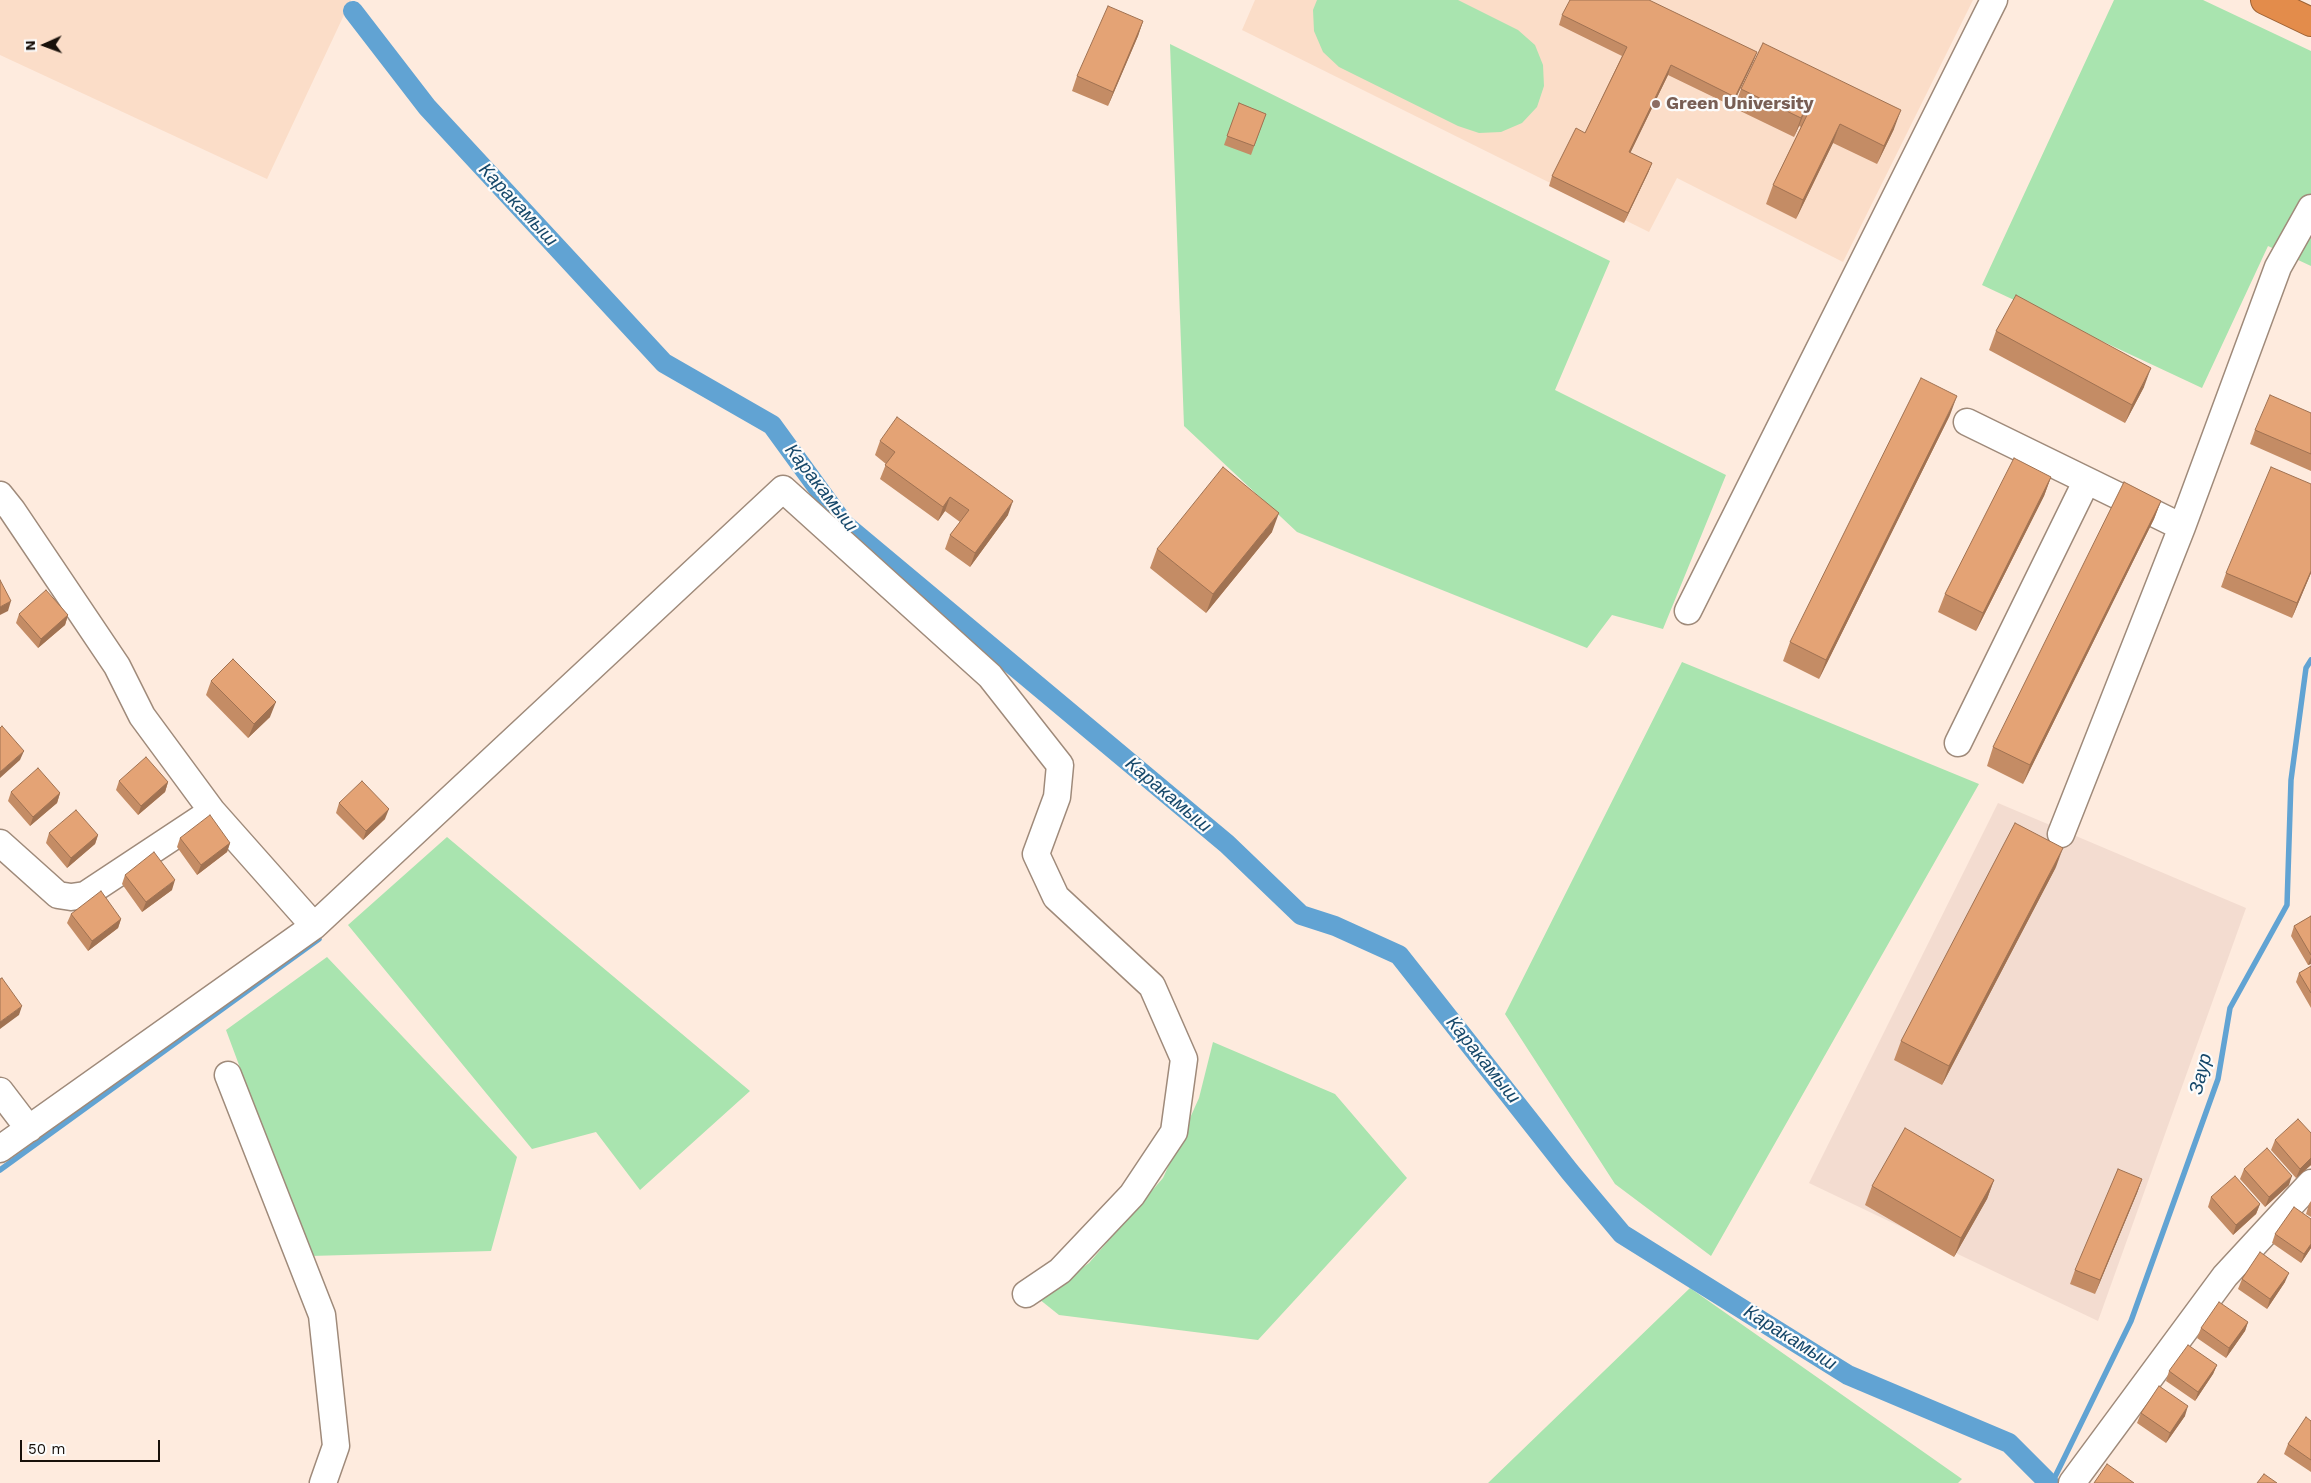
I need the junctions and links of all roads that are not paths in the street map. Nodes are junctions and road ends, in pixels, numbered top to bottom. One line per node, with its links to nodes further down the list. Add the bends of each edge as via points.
1 (1994, 0): 9 (street)
2 (2265, 0): 3 (highway)
3 (2311, 22)
4 (2311, 208): 8 (street, via 2278,266)
5 (1967, 422): 6 (street)
6 (2086, 482): 8 (street); 10 (street)
7 (0, 495): 11 (street, via 117,666 142,716)
8 (2182, 527): 12 (street)
9 (1688, 610)
10 (1958, 743)
11 (212, 811): 13 (street, via 85,895 58,895); 14 (street)
12 (2061, 834)
13 (0, 843)
14 (314, 926): 17 (street); 20 (street, via 783,489 990,676 1060,765 1057,797 1036,854 1056,897 1152,986 1184,1059 1174,1132 1132,1195 1060,1272)
15 (228, 1075): 21 (street, via 322,1316 336,1446)
16 (0, 1091): 17 (street)
17 (29, 1129): 18 (street)
18 (0, 1149)
19 (2311, 1183): 22 (street, via 2225,1276)
20 (1026, 1294)
21 (323, 1483)
22 (2072, 1483)

